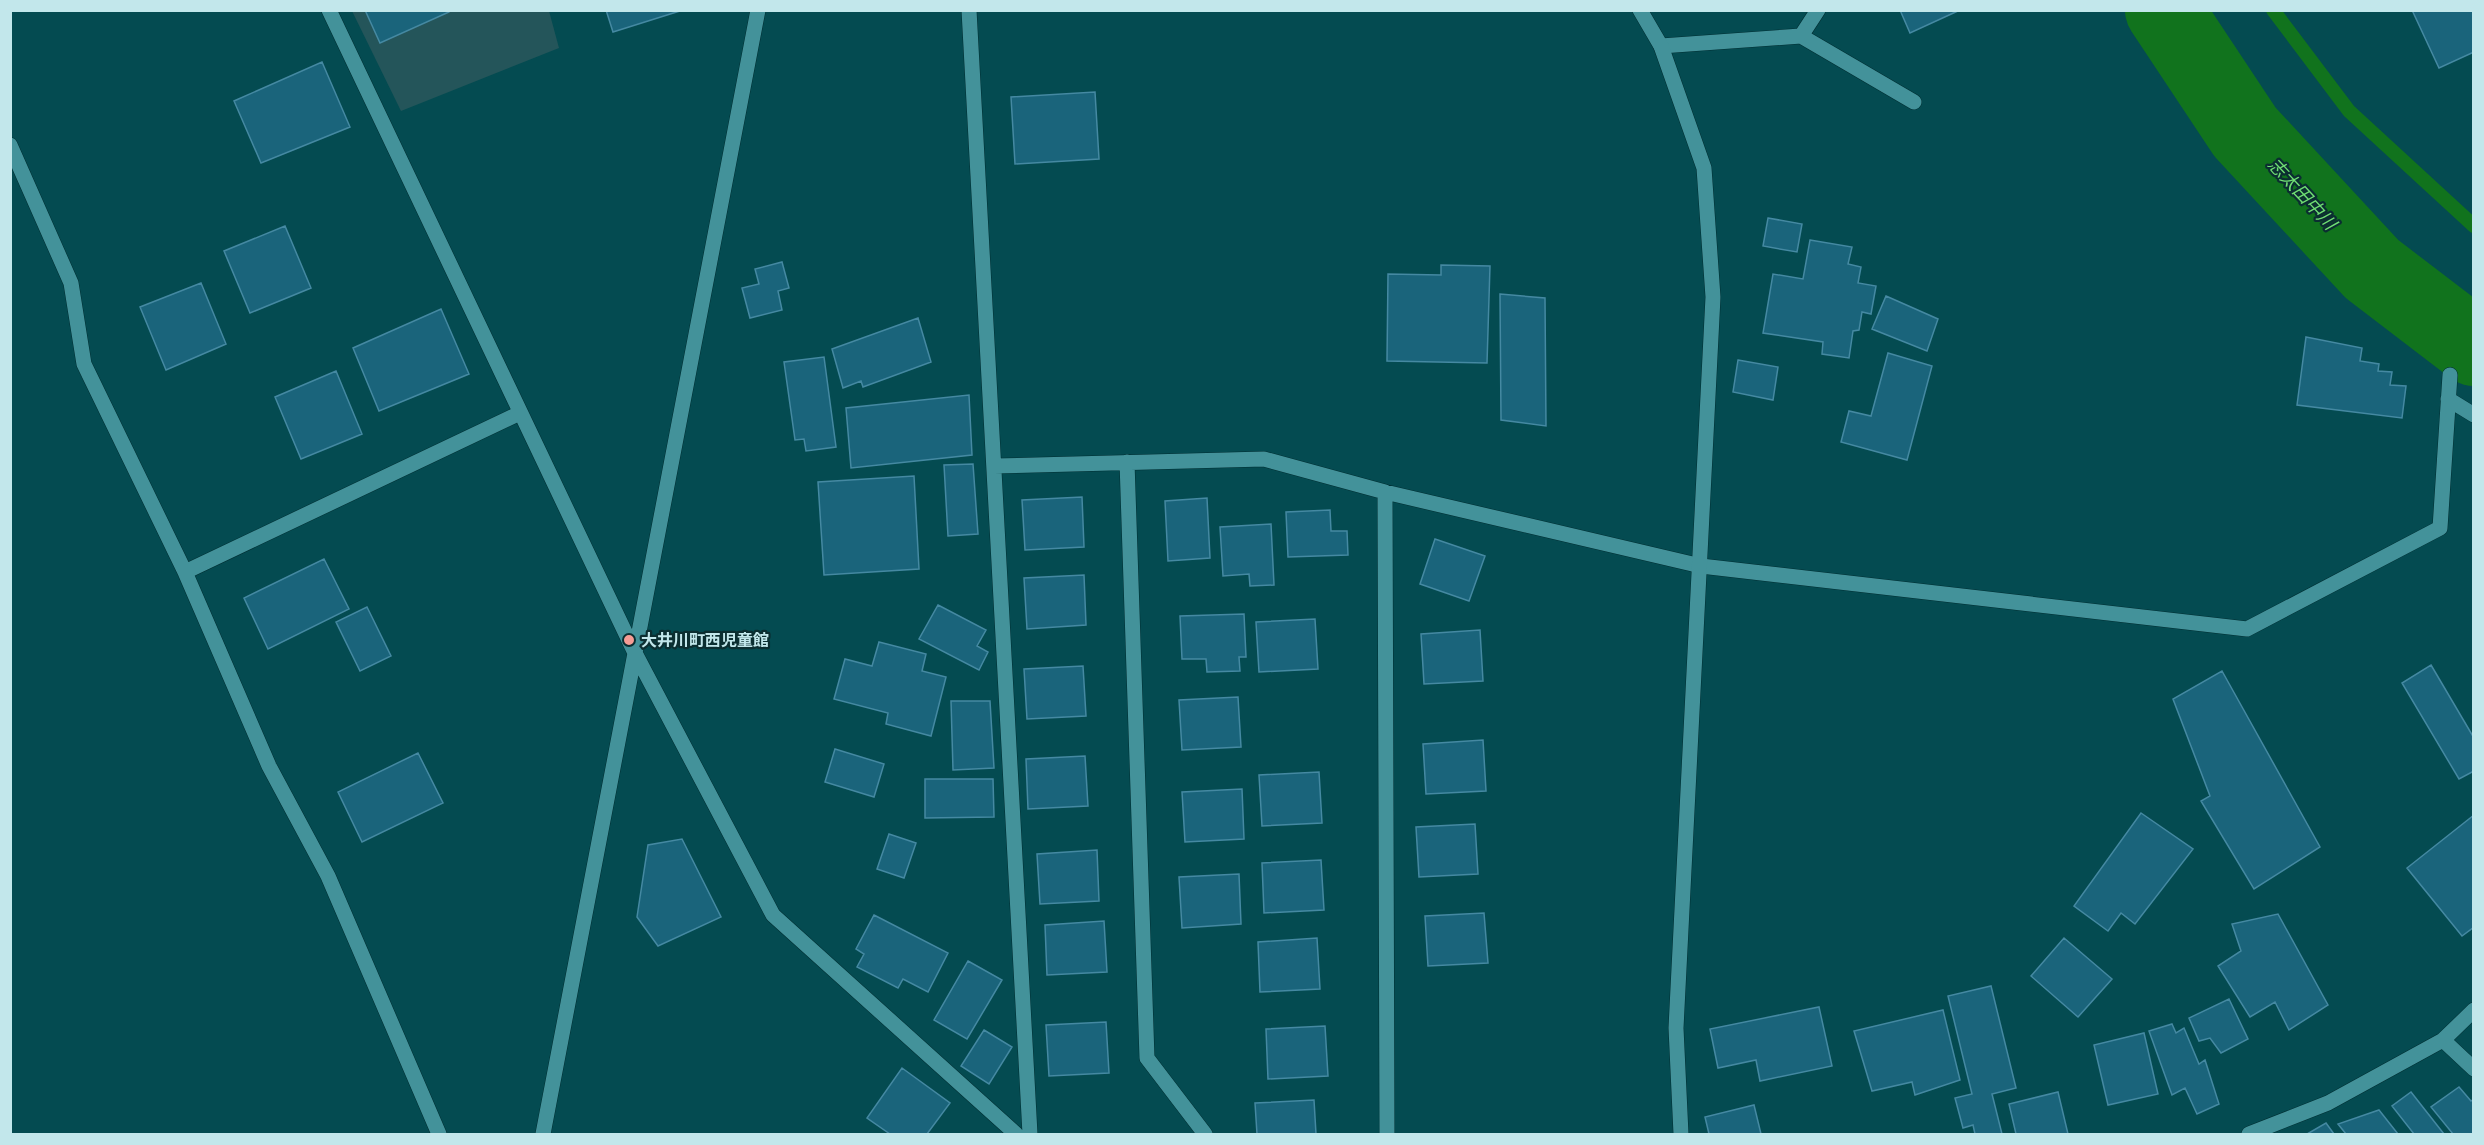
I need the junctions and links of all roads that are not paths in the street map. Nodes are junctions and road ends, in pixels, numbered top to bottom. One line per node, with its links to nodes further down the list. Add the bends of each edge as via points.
1 (329, 10): 12 (street)
2 (758, 10): 19 (street)
3 (969, 10): 15 (street)
4 (1640, 10): 7 (street)
5 (1818, 10): 6 (street)
6 (1801, 36): 7 (street); 8 (street)
7 (1661, 46): 17 (street, via 1704,168 1713,297)
8 (1914, 102)
9 (10, 145): 18 (street, via 71,283 84,364)
10 (2450, 375): 11 (street)
11 (2448, 399): 13 (street); 17 (street, via 2440,528 2247,629)
12 (520, 413): 18 (street); 19 (street)
13 (2474, 415)
14 (1127, 462): 15 (street); 16 (street, via 1264,459); 27 (street, via 1147,1058)
15 (993, 466): 26 (street)
16 (1385, 492): 17 (street); 28 (street)
17 (1701, 566): 29 (street, via 1676,1028)
18 (185, 572): 23 (street, via 269,765 328,876)
19 (634, 653): 24 (street); 25 (street, via 773,915)
20 (2474, 1010): 21 (street)
21 (2443, 1040): 22 (street); 30 (street, via 2328,1103)
22 (2474, 1069)
23 (439, 1134)
24 (543, 1134)
25 (1017, 1134)
26 (1030, 1134)
27 (1205, 1134)
28 (1387, 1134)
29 (1681, 1134)
30 (2249, 1134)

